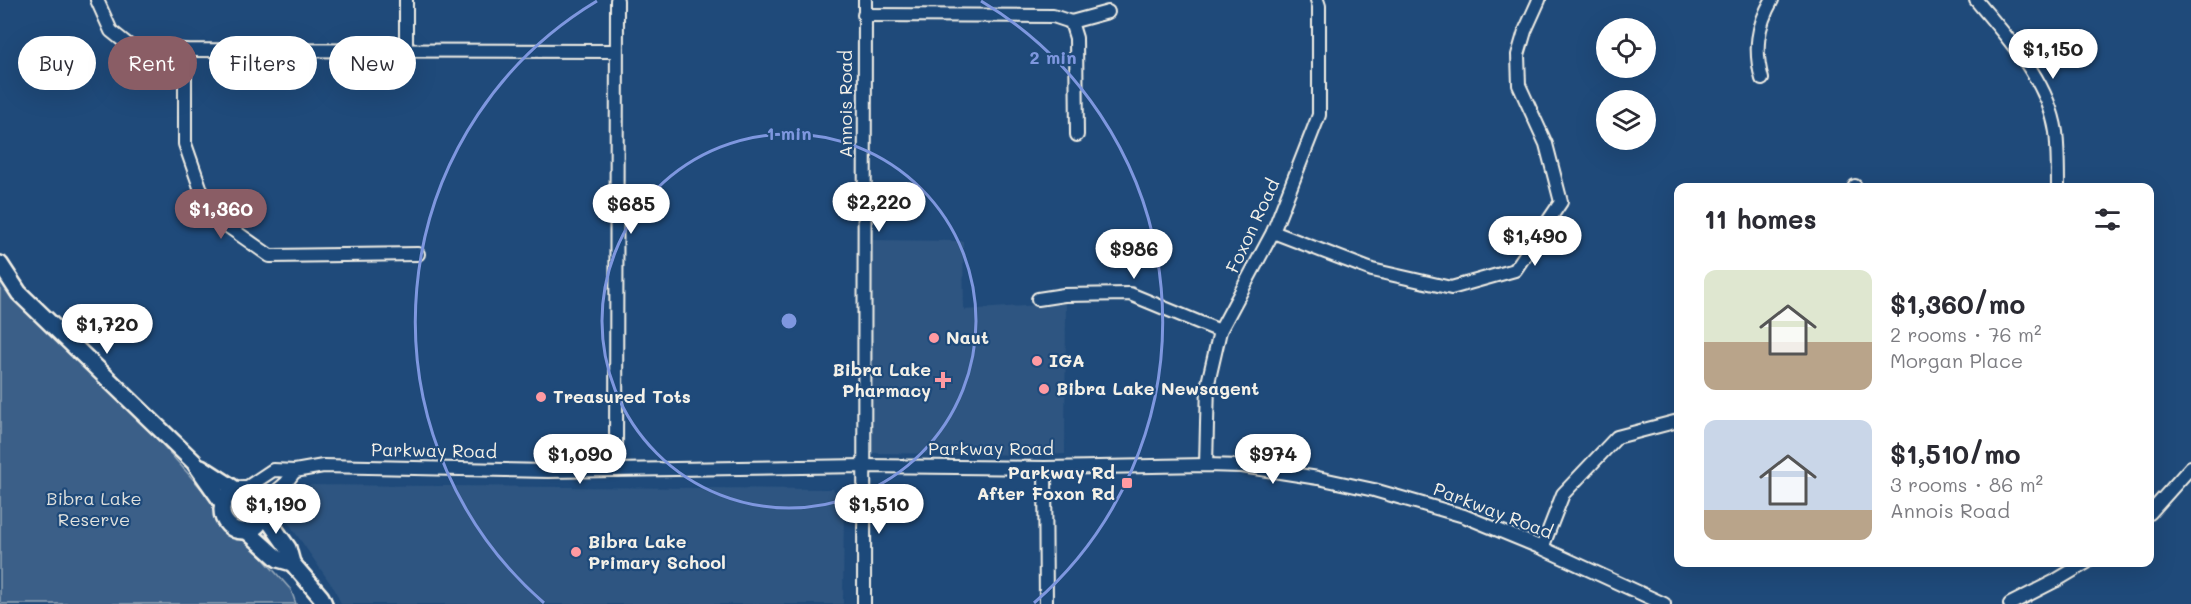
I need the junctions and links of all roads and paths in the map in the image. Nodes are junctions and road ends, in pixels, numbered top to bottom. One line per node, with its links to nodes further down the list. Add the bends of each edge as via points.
1 (97, 0): 12 (street)
2 (406, 0): 13 (street)
3 (617, 0): 17 (street)
4 (865, 0): 10 (street, Annois Road)
5 (1317, 0): 22 (street, Foxon Road, via 1319,115)
6 (1539, 0): 22 (street, via 1518,55 1519,85 1546,144 1561,202 1515,270 1451,288 1372,270)
7 (1772, 0): 18 (street, via 1757,40)
8 (1976, 0): 21 (street, via 2031,70 2047,101 2056,132)
9 (1108, 12): 11 (street)
10 (864, 15): 11 (street, via 1053,16); 30 (street, Annois Road)
11 (1071, 22): 20 (street, via 1076,38)
12 (117, 36)
13 (406, 36)
14 (197, 50): 15 (street)
15 (329, 51)
16 (416, 51): 17 (street)
17 (616, 51): 33 (street)
18 (1762, 79)
19 (185, 90): 23 (street, via 185,144 210,213 270,256)
20 (1077, 135)
21 (2058, 183)
22 (1274, 232): 26 (street, Foxon Road)
23 (418, 254)
24 (0, 264): 28 (street, via 19,293)
25 (1038, 299): 26 (street, via 1130,294)
26 (1220, 331): 29 (street, Foxon Road, via 1208,383)
27 (1674, 422): 40 (street, via 1617,437 1563,494)
28 (194, 462): 35 (street); 36 (street)
29 (1206, 465): 32 (street, Parkway Road); 40 (street, Parkway Road, via 1270,469 1374,490 1464,516)
30 (864, 466): 32 (street, Parkway Road); 33 (street, Parkway Road); 44 (street, Annois Road)
31 (2191, 467): 38 (street)
32 (1045, 468): 45 (street)
33 (616, 470): 34 (street, Parkway Road, via 323,466)
34 (294, 471): 35 (street, Parkway Road, via 273,470); 37 (street)
35 (240, 489): 36 (street, via 227,494); 37 (street, via 257,493)
36 (222, 502): 39 (street, via 221,515 227,525)
37 (264, 509): 39 (street, via 258,525); 41 (street, via 288,548)
38 (2154, 509)
39 (247, 531): 41 (street, via 278,559)
40 (1542, 548): 46 (street, Parkway Road)
41 (292, 563): 43 (street)
42 (2079, 567): 47 (street)
43 (324, 604)
44 (864, 604)
45 (1046, 604)
46 (1664, 604)
47 (2010, 604)

